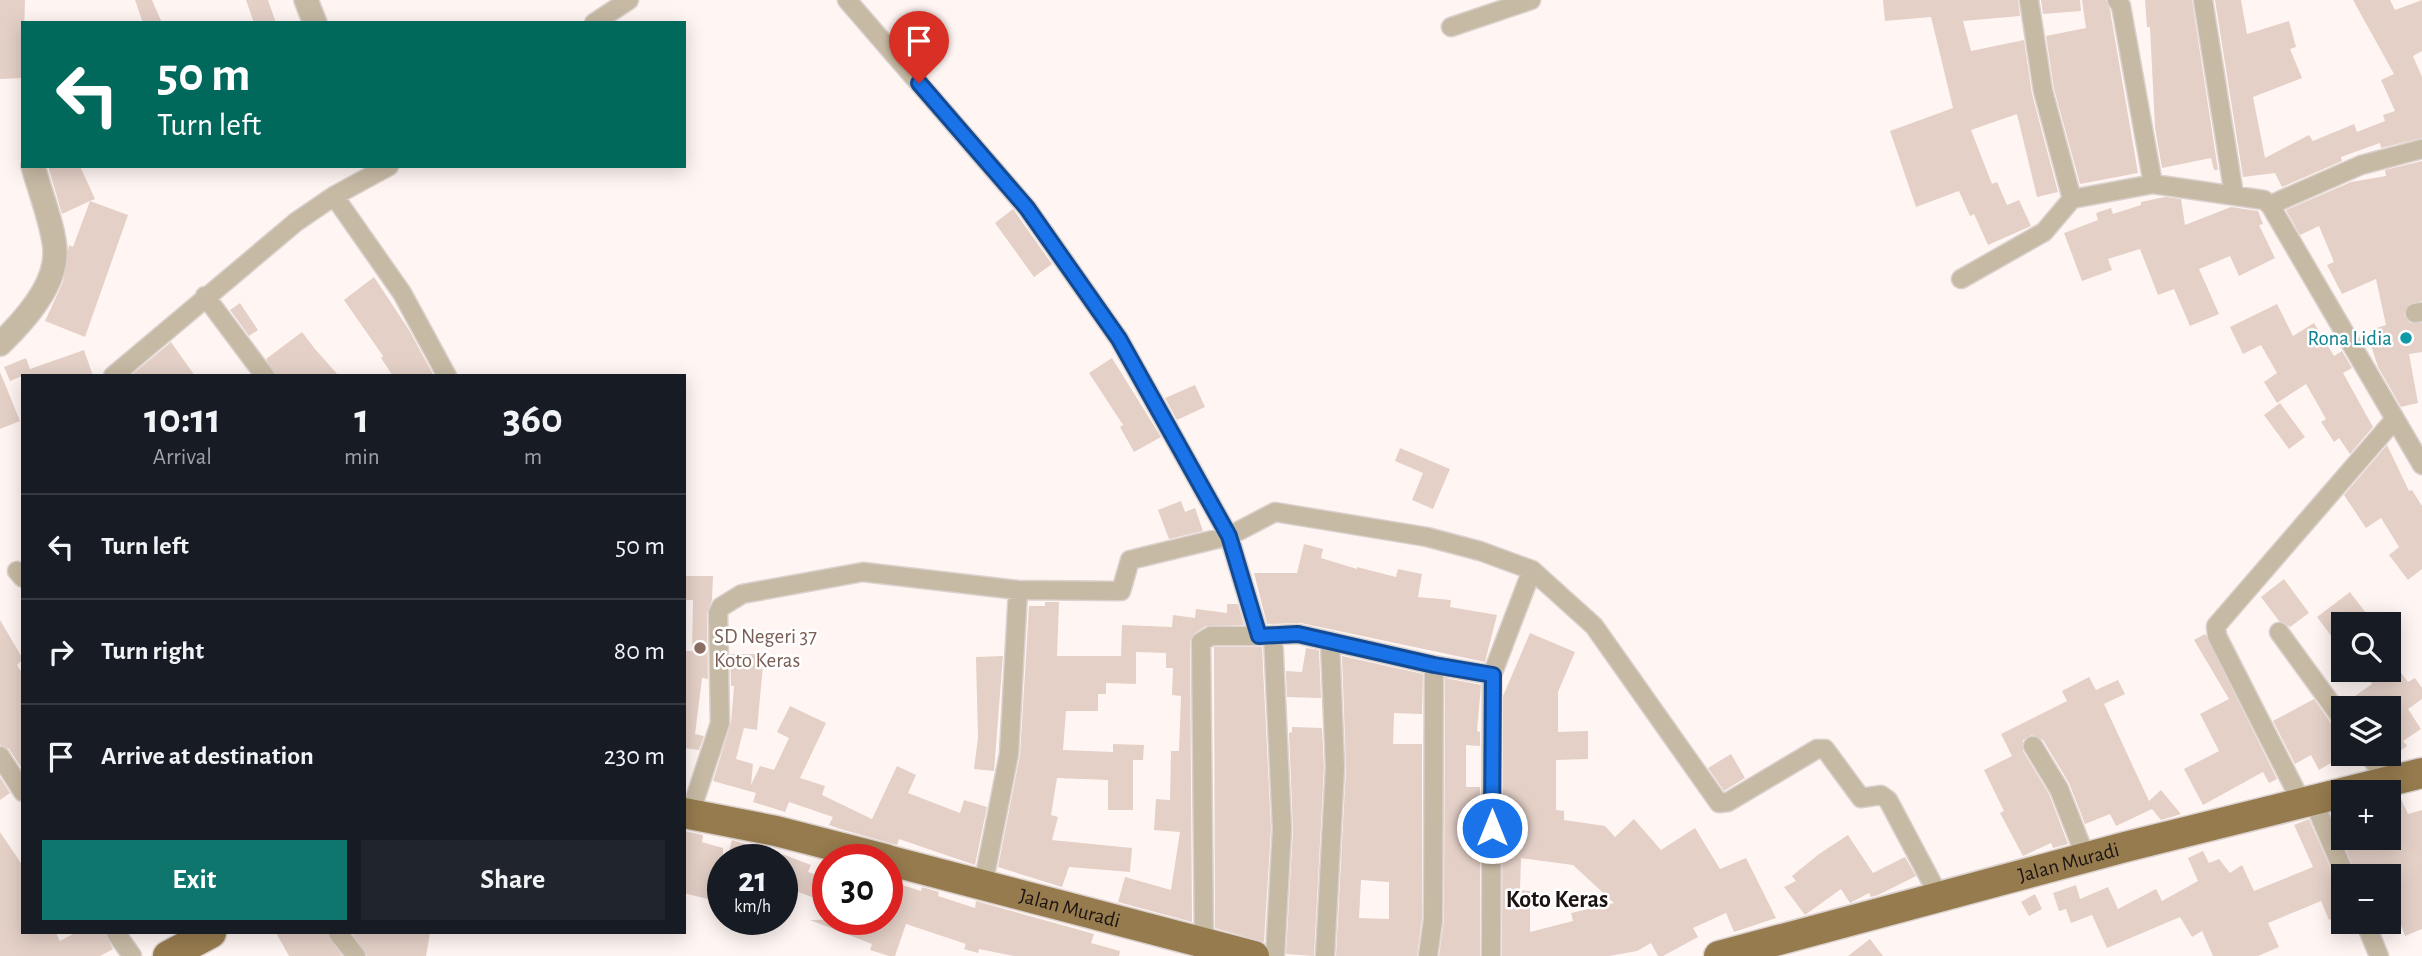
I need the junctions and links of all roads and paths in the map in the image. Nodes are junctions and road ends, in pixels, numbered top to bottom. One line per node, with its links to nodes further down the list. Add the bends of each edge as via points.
1 (306, 0): 8 (street)
2 (629, 0): 9 (street)
3 (847, 0): 27 (street, via 1027,208 1119,339)
4 (1531, 0): 10 (street)
5 (2029, 0): 17 (street, via 2043,90)
6 (2203, 0): 15 (street)
7 (2121, 2): 14 (street)
8 (314, 21)
9 (597, 21)
10 (1451, 27)
11 (2422, 149): 18 (street, via 2361,165)
12 (34, 168): 21 (street, via 55,252 48,280 23,323)
13 (385, 168): 16 (street)
14 (2153, 184): 15 (street); 17 (street)
15 (2234, 195): 18 (street)
16 (334, 196): 20 (street, via 288,227); 24 (street, via 402,293)
17 (2072, 199): 19 (street, via 2044,232)
18 (2270, 205): 25 (street)
19 (1961, 279)
20 (205, 296): 22 (street); 23 (street)
21 (0, 344)
22 (115, 374)
23 (264, 374)
24 (446, 374)
25 (2395, 419): 26 (street); 42 (street, via 2216,626 2217,636)
26 (2422, 465)
27 (1229, 536): 28 (street, via 1275,512 1427,537); 29 (street, via 1130,560 1121,591); 31 (street)
28 (1532, 570): 34 (street); 49 (street, via 1594,626 1718,803 1728,802 1817,749 1825,749 1861,798 1881,795 1888,800)
29 (1018, 590): 43 (street, via 863,572 742,594 721,607 720,723); 48 (street, via 1009,754)
30 (2279, 632): 35 (street)
31 (1266, 636): 32 (street, via 1298,634); 54 (street, via 1211,636 1201,642); 59 (street, via 1282,830)
32 (1329, 641): 33 (street); 60 (street, via 1335,767)
33 (1434, 665): 34 (street); 61 (street, via 1433,920)
34 (1493, 675): 62 (street)
35 (2331, 704)
36 (2033, 746): 45 (street, via 2059,789)
37 (0, 756): 40 (street)
38 (2422, 773): 39 (highway, Jalan Muradi)
39 (2392, 780)
40 (21, 789)
41 (2331, 796): 42 (highway, Jalan Muradi)
42 (2307, 802): 45 (highway, Jalan Muradi); 47 (street)
43 (687, 814): 44 (highway, Jalan Muradi)
44 (825, 844)
45 (2086, 858): 49 (highway, Jalan Muradi)
46 (903, 864): 48 (highway, Jalan Muradi)
47 (2339, 864)
48 (983, 885): 54 (highway, Jalan Muradi)
49 (1939, 896): 63 (highway, Jalan Muradi)
50 (117, 934): 56 (street)
51 (209, 934): 57 (highway)
52 (339, 934): 58 (street)
53 (2370, 934): 64 (street)
54 (1204, 943): 55 (highway, Jalan Muradi)
55 (1244, 955)
56 (132, 956)
57 (168, 956)
58 (356, 956)
59 (1275, 956)
60 (1325, 956)
61 (1428, 956)
62 (1491, 956)
63 (1719, 956)
64 (2379, 956)

